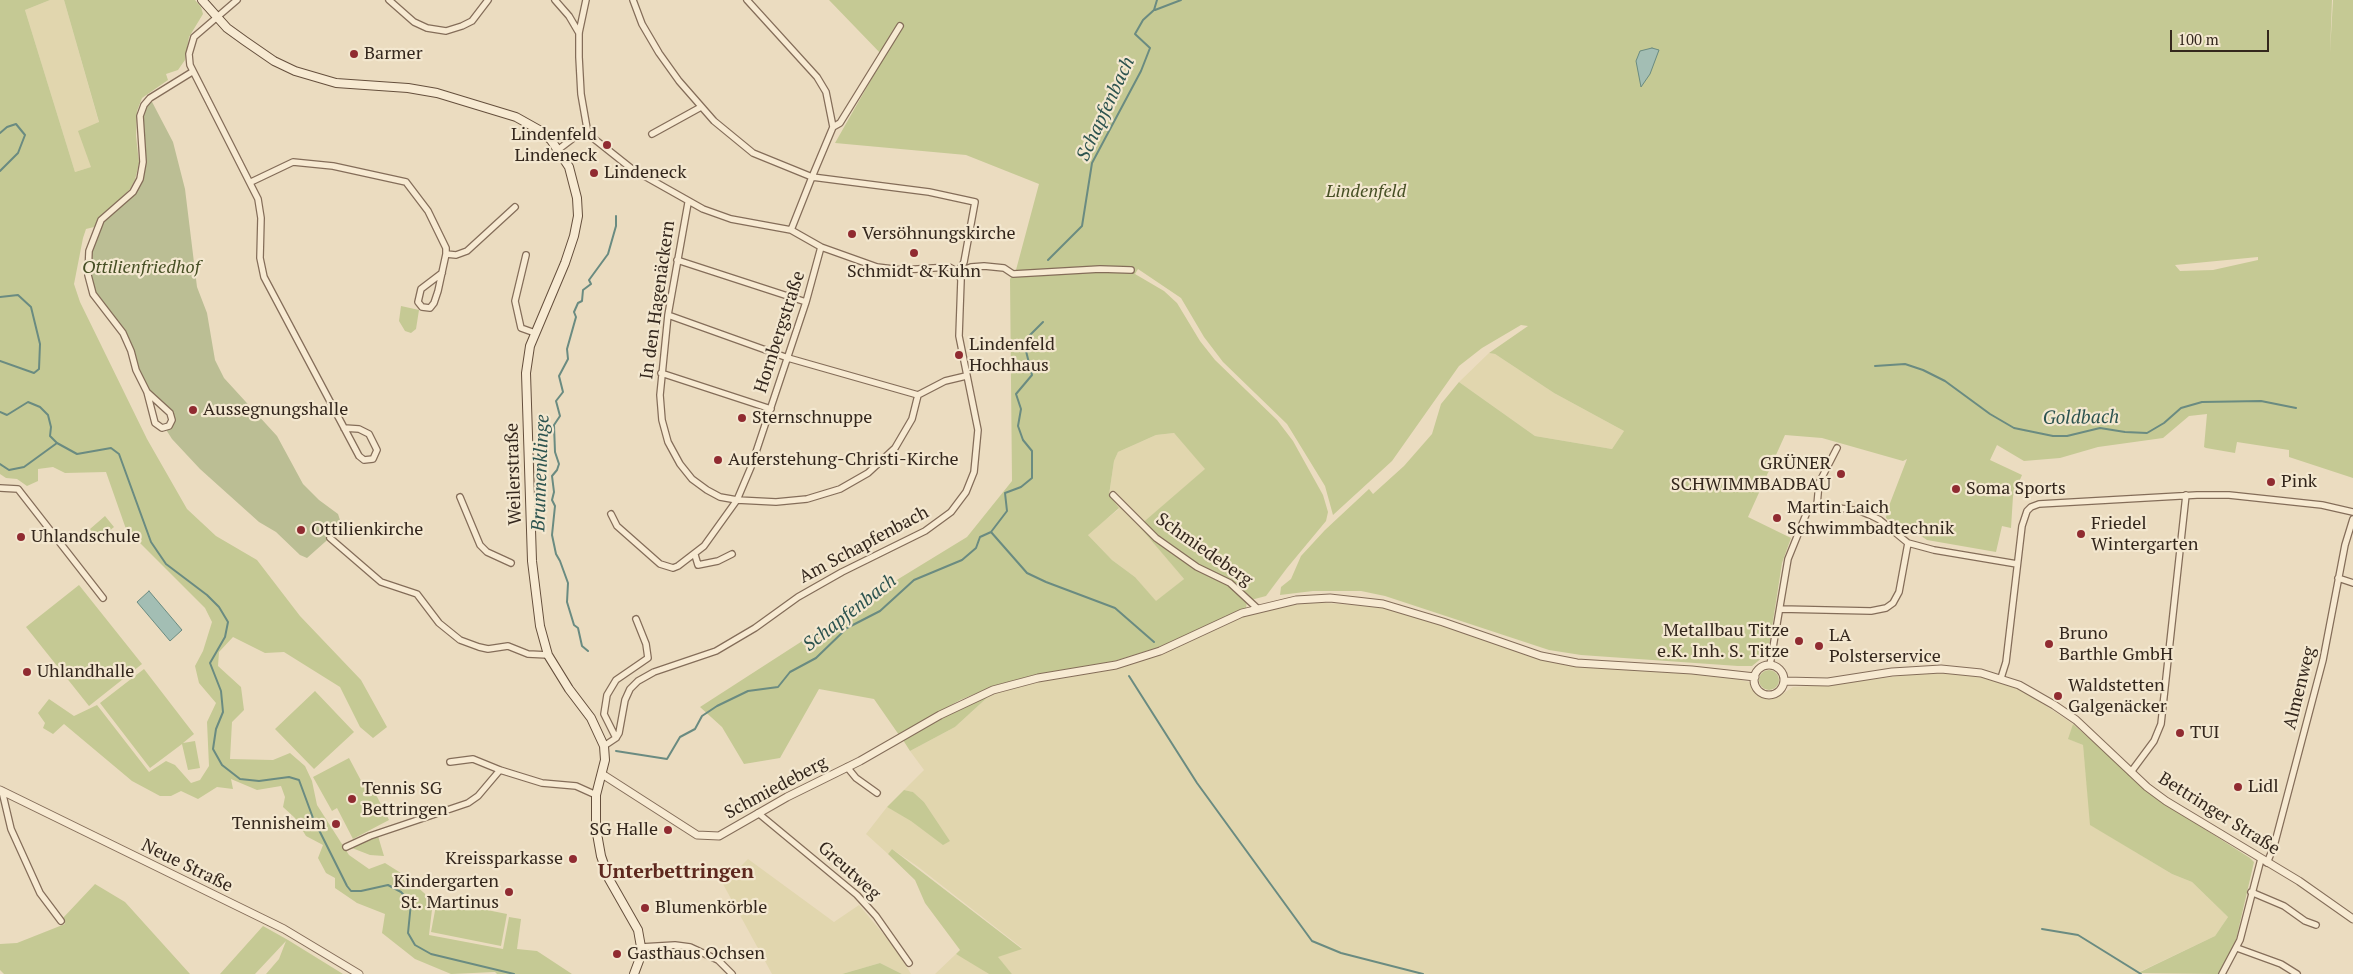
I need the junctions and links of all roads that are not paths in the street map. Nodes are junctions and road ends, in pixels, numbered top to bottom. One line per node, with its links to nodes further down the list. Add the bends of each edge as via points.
1 (202, 0): 9 (main road, Weilerstraße)
2 (237, 0): 9 (street)
3 (389, 0): 4 (street, via 414,22 446,31 472,21)
4 (488, 0)
5 (555, 0): 11 (street)
6 (586, 0): 11 (street)
7 (633, 0): 13 (street, via 659,53)
8 (747, 0): 14 (street, via 817,77 826,92)
9 (216, 16): 12 (street, via 194,36 189,54); 17 (main road, Weilerstraße, via 258,51 296,71 336,83 408,88 454,96 516,116 541,131)
10 (900, 26): 14 (street, via 840,123)
11 (579, 33): 15 (street, via 581,94)
12 (192, 72): 19 (street); 36 (street, via 144,105 140,116 143,162 140,179 133,192 101,220 91,240 87,263 93,294 123,333)
13 (700, 107): 16 (street); 18 (street, via 753,153)
14 (832, 127): 18 (street)
15 (588, 134): 17 (street, via 576,136); 20 (street, via 632,169)
16 (652, 134)
17 (558, 149): 32 (main road, Weilerstraße, via 575,182 578,216 565,262)
18 (812, 177): 22 (street); 28 (street, via 975,202 964,262)
19 (252, 182): 24 (street, via 293,162 333,166 406,182 426,206); 39 (street, via 261,218 260,258 264,277)
20 (688, 202): 22 (street, via 731,219); 26 (street, In den Hagenäckern)
21 (515, 207): 24 (street, via 467,251)
22 (790, 230): 23 (street)
23 (821, 247): 28 (street, via 877,267 902,270 949,268); 30 (street, Hornbergstraße)
24 (446, 254): 29 (street)
25 (526, 256): 32 (street, via 515,300 521,328)
26 (677, 260): 30 (street); 31 (street, In den Hagenäckern)
27 (1131, 270): 28 (street, via 1013,274 1004,268 984,266)
28 (958, 272): 35 (street, Am Schapfenbach, via 961,280 959,336)
29 (442, 273): 29 (street, via 434,303 430,308 422,307 418,302 421,288)
30 (806, 302): 33 (street, Hornbergstraße)
31 (668, 314): 33 (street); 34 (street, In den Hagenäckern)
32 (535, 334): 62 (main road, Weilerstraße, via 526,373 528,481 535,599)
33 (788, 358): 37 (street); 38 (street, Hornbergstraße)
34 (661, 373): 38 (street); 45 (street, In den Hagenäckern, via 662,420 668,442 680,464 707,490 720,497)
35 (966, 376): 37 (street, via 945,381); 67 (street, Am Schapfenbach, via 978,430 977,452 966,492 951,512 925,531 798,597 716,651 654,672 638,681 625,700)
36 (147, 392): 36 (street, via 153,420 157,426 165,428 171,423 172,416)
37 (918, 395): 45 (street, In den Hagenäckern, via 912,419 895,448 884,461 854,482 807,499 776,502)
38 (771, 409): 45 (street, Hornbergstraße)
39 (344, 428): 39 (street, via 361,458 373,459 377,450 369,434 359,429)
40 (1837, 448): 46 (street, via 1819,483)
41 (0, 488): 58 (street, via 18,489)
42 (1113, 495): 59 (street, Schmiedeberg, via 1156,538 1230,584)
43 (2186, 495): 47 (street, via 2262,497); 55 (street, via 2031,507 2026,511 2022,526); 72 (street, via 2161,724 2154,740)
44 (460, 497): 54 (street, via 480,546)
45 (737, 500): 53 (street, Hornbergstraße)
46 (1818, 505): 51 (street, via 1866,513); 60 (street, via 1807,512 1794,540)
47 (2353, 512)
48 (611, 514): 53 (street, Hornbergstraße, via 617,526 660,564 673,568)
49 (2353, 519): 56 (street, Almenweg)
50 (330, 538): 62 (street, via 381,582 417,594 439,623 460,640 478,647 508,646 528,654)
51 (1908, 543): 55 (street); 60 (street, via 1900,592 1886,608 1871,611)
52 (732, 554): 53 (street, via 698,565)
53 (695, 555)
54 (511, 563)
55 (2017, 564): 65 (street, via 2006,662)
56 (2338, 578): 57 (street); 79 (street, Almenweg, via 2318,677 2274,846)
57 (2353, 583)
58 (103, 598)
59 (1257, 608): 64 (street, Schmiedeberg, via 1296,600 1355,600 1383,604 1541,656 1577,663); 70 (street, Schmiedeberg, via 1160,651 1116,665 1016,683 965,702)
60 (1780, 609): 63 (street)
61 (636, 620): 67 (street, via 648,658 616,680 607,695 604,714)
62 (548, 655): 68 (main road, Weilerstraße, via 591,718)
63 (1770, 665): 64 (street, via 1759,669); 66 (street, via 1780,668)
64 (1754, 677): 66 (street, via 1756,688 1765,694 1778,693)
65 (2001, 678): 66 (street, Bettringer Straße, via 1968,671 1925,669 1828,682); 72 (street, Bettringer Straße, via 2034,692 2068,715)
66 (1784, 681)
67 (616, 738): 68 (street)
68 (604, 746): 73 (main road, Weilerstraße)
69 (450, 762): 71 (street, via 473,759)
70 (848, 767): 75 (street, via 856,778); 77 (street, Schmiedeberg)
71 (500, 770): 76 (street, via 555,786 576,786); 78 (street, via 468,803)
72 (2131, 772): 79 (street, Bettringer Straße, via 2166,801)
73 (602, 774): 76 (main road, Weilerstraße); 77 (street, Schmiedeberg, via 697,835 719,836)
74 (1, 790): 82 (street, via 11,829 40,893); 87 (street, Neue Straße, via 284,929)
75 (877, 793)
76 (596, 795): 84 (main road, Weilerstraße, via 596,828 601,856 609,878 638,930)
77 (758, 814): 86 (street, Greutweg, via 857,895)
78 (346, 847)
79 (2264, 861): 80 (street, Almenweg); 81 (street, Bettringer Straße, via 2324,897)
80 (2251, 892): 83 (street); 85 (street, Almenweg)
81 (2353, 919)
82 (61, 921)
83 (2316, 925)
84 (642, 947): 88 (main road); 89 (street, via 690,947 718,960)
85 (2237, 948): 90 (street, Almenweg); 91 (street, via 2281,964)
86 (909, 963)
87 (358, 974)
88 (634, 974)
89 (732, 974)
90 (2222, 974)
91 (2297, 974)

